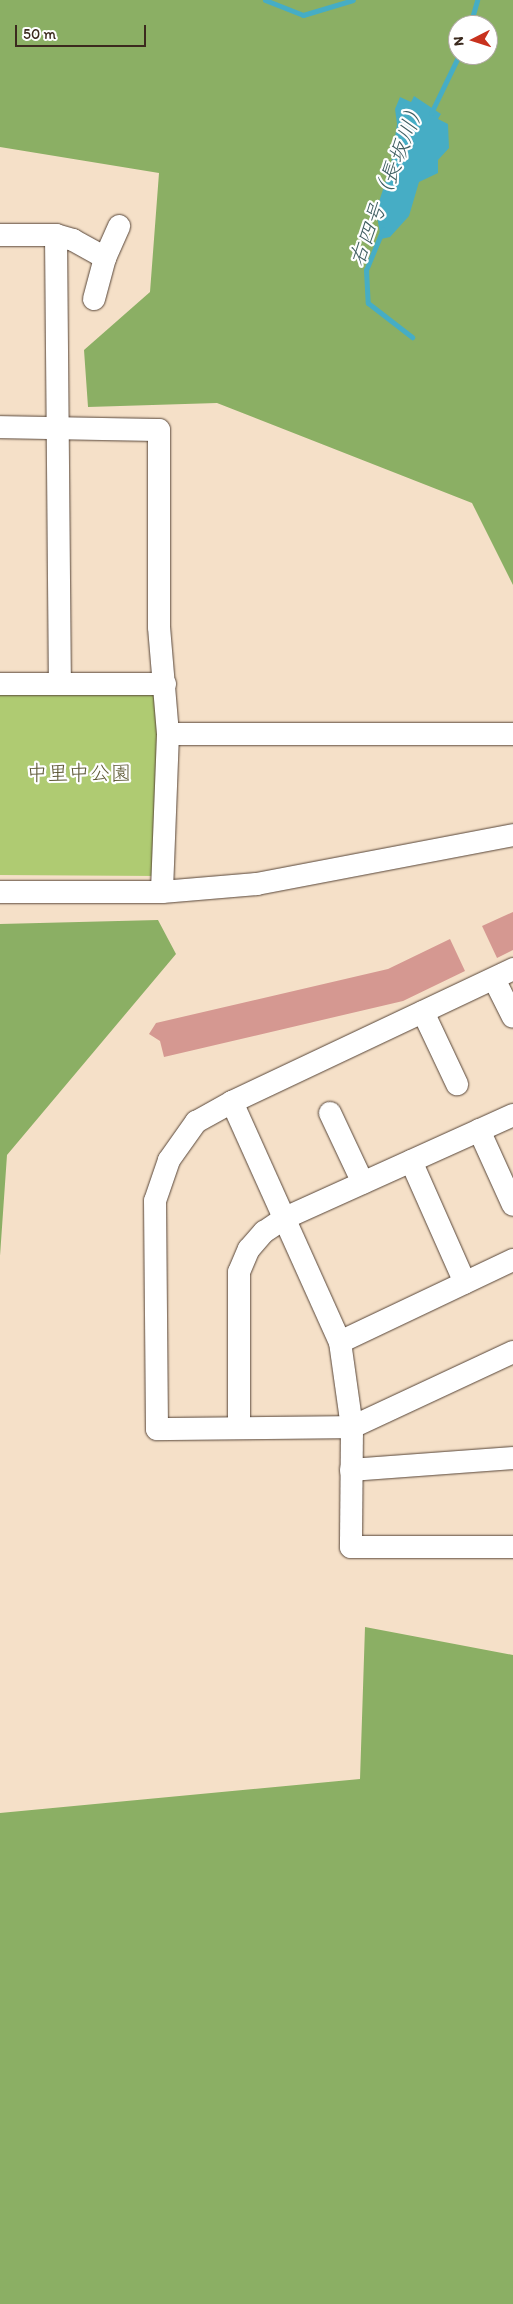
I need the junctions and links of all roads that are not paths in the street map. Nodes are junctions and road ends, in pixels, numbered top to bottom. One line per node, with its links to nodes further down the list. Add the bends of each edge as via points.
1 (118, 226): 4 (street)
2 (0, 235): 3 (street)
3 (56, 235): 4 (street, via 73,240); 7 (street)
4 (105, 258): 5 (street)
5 (94, 299)
6 (0, 427): 7 (street)
7 (58, 428): 9 (street); 10 (street, via 159,430 159,627)
8 (0, 684): 9 (street)
9 (60, 684): 10 (street)
10 (164, 684): 11 (street)
11 (168, 734): 12 (street); 15 (street)
12 (513, 734)
13 (513, 834): 15 (street, via 258,884)
14 (0, 892): 15 (street)
15 (162, 892)
16 (503, 974): 17 (street); 18 (street)
17 (423, 1012): 19 (street); 20 (street)
18 (513, 1017)
19 (457, 1084)
20 (232, 1102): 27 (street); 32 (street, via 196,1122 169,1160 155,1201 157,1429)
21 (330, 1113): 25 (street)
22 (513, 1115): 23 (street)
23 (479, 1130): 24 (street); 26 (street)
24 (411, 1161): 25 (street); 29 (street)
25 (363, 1183): 27 (street)
26 (513, 1205)
27 (285, 1218): 30 (street); 32 (street, via 264,1232 249,1249 239,1272)
28 (513, 1260): 29 (street)
29 (465, 1283): 30 (street)
30 (340, 1342): 33 (street)
31 (513, 1352): 33 (street)
32 (239, 1428): 33 (street)
33 (352, 1428): 35 (street)
34 (513, 1458): 35 (street)
35 (351, 1470): 36 (street, via 351,1547)
36 (513, 1547)

